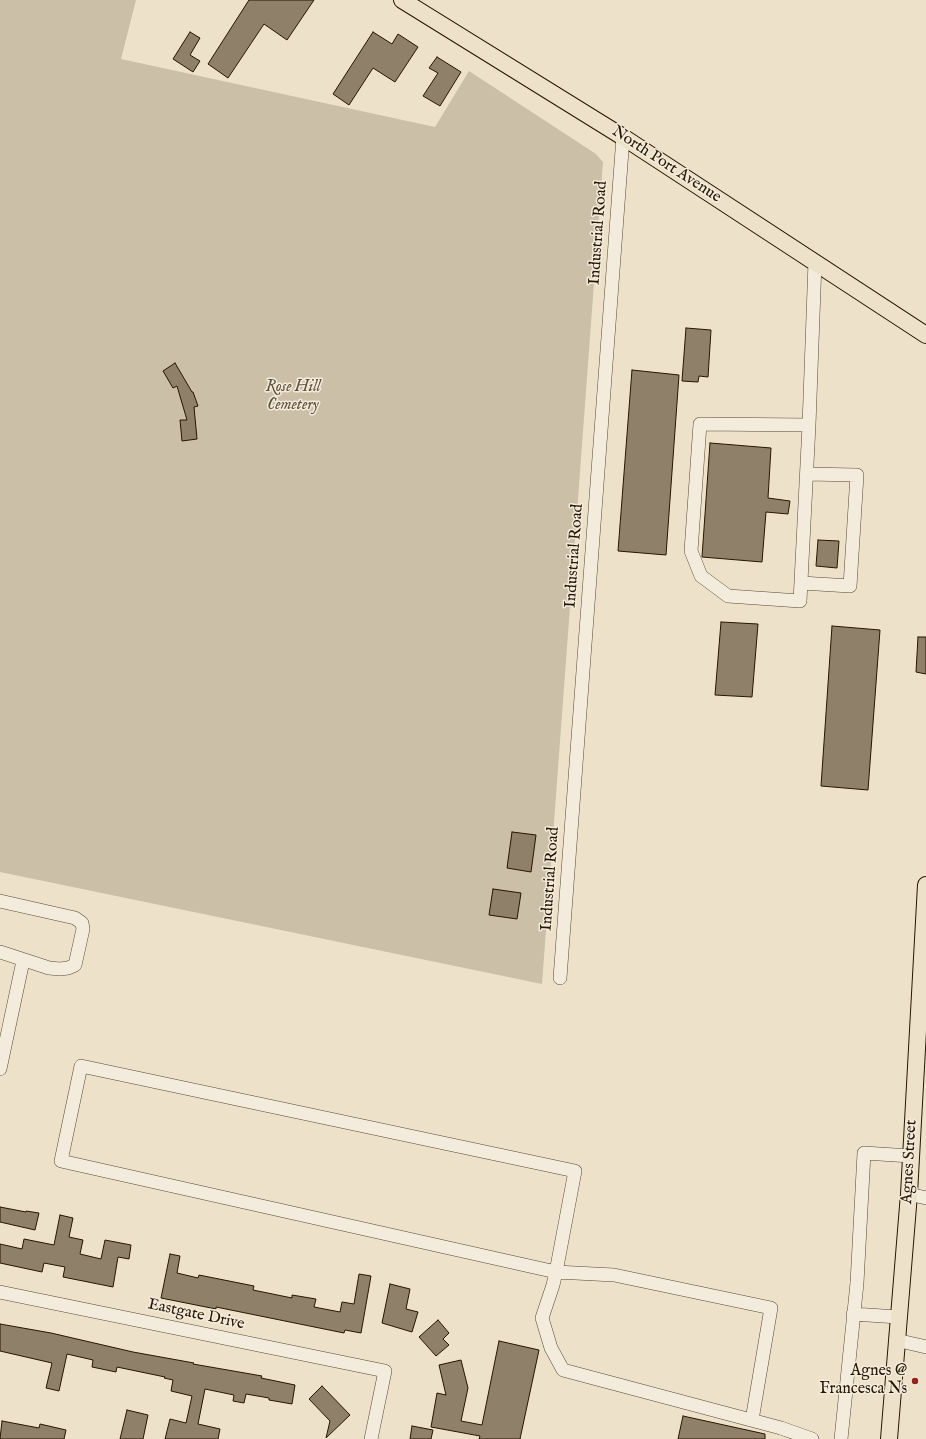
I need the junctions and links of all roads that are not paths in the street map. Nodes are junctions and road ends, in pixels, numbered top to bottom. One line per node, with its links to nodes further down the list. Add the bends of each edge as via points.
1 (402, 0): 2 (main road, North Port Avenue)
2 (623, 137): 3 (main road, North Port Avenue); 12 (street, Industrial Road)
3 (815, 262): 4 (main road, North Port Avenue); 5 (street)
4 (926, 336)
5 (809, 425): 6 (street); 7 (street, via 700,424 691,551 701,576 728,596 800,601)
6 (807, 474): 7 (street); 7 (street, via 857,475 850,586)
7 (801, 583)
8 (926, 886): 13 (main road, Agnes Street)
9 (0, 901): 11 (street, via 75,918 82,923 75,965 60,969)
10 (0, 952): 11 (street)
11 (23, 961): 14 (street)
12 (560, 978)
13 (921, 1053): 15 (main road, Agnes Street)
14 (0, 1069)
15 (911, 1156): 16 (main road, Agnes Street); 20 (street, via 864,1153)
16 (909, 1194): 17 (street); 21 (main road, Agnes Street)
17 (926, 1198)
18 (556, 1272): 18 (street, via 574,1171 81,1066 61,1161); 24 (street, via 542,1318 551,1348 563,1370); 24 (street, via 614,1275 771,1308)
19 (0, 1292): 25 (street, Eastgate Drive, via 385,1371)
20 (854, 1314): 21 (street); 27 (street)
21 (898, 1317): 22 (main road, Agnes Street)
22 (896, 1340): 23 (street); 28 (main road, Agnes Street)
23 (926, 1347)
24 (752, 1420): 26 (street)
25 (371, 1439)
26 (812, 1439)
27 (841, 1439)
28 (889, 1439)

